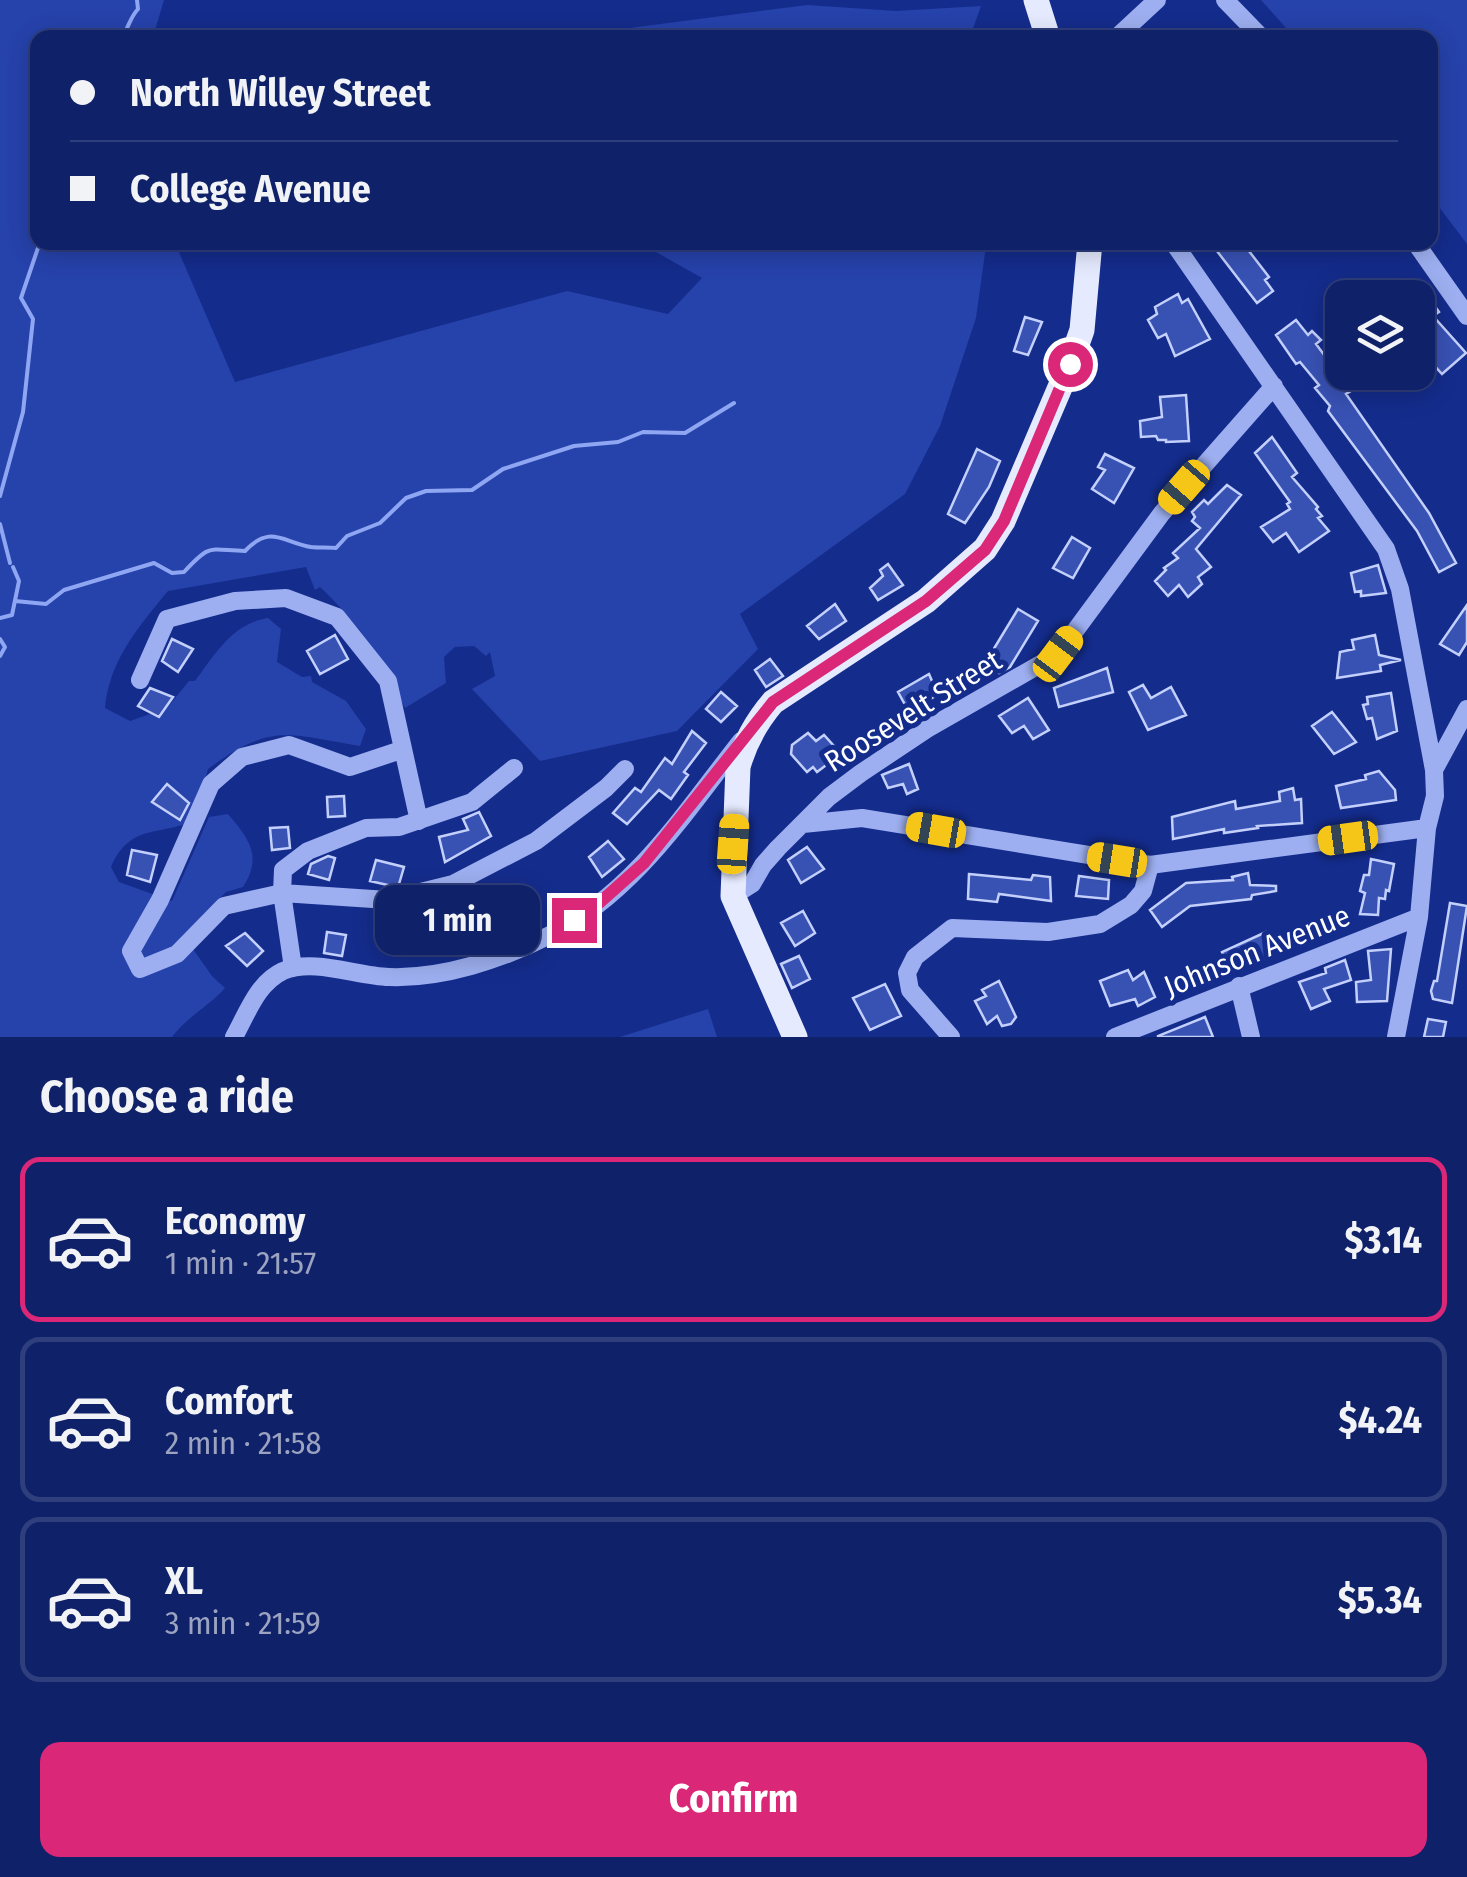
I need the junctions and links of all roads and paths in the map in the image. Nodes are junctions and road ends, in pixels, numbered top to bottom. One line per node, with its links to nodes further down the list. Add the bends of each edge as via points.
1 (1036, 0): 4 (main road)
2 (1157, 0): 5 (street)
3 (1225, 0): 6 (street)
4 (1045, 30)
5 (1125, 30)
6 (1254, 30)
7 (1089, 250): 14 (main road, via 1084,317 1070,364 1004,521 985,550 926,601 795,684)
8 (1179, 250): 11 (street)
9 (1421, 250): 10 (street)
10 (1467, 316)
11 (1274, 386): 18 (street, via 1386,549 1400,589); 20 (street, Roosevelt Street, via 1162,513 1058,654 861,772)
12 (140, 680): 15 (street, via 167,619 236,601 286,598 337,617 388,681)
13 (1467, 708): 18 (street)
14 (756, 721): 24 (main road, via 738,767); 26 (street, via 644,863 550,936 440,974 394,978)
15 (402, 750): 19 (street); 23 (street, via 350,767 289,745 242,757 211,784 131,952 140,970 177,954 224,906)
16 (514, 768): 19 (street, via 472,802)
17 (624, 769): 23 (street, via 536,841 453,884 388,900)
18 (1434, 770): 21 (street)
19 (419, 821): 23 (street, via 366,828 308,851 283,870)
20 (803, 824): 22 (street, via 862,818); 24 (street, Roosevelt Street, via 752,884)
21 (1428, 828): 22 (street); 25 (street)
22 (1150, 865): 30 (street, via 1143,891 1100,924 1048,932 952,928 915,957 906,973 910,990)
23 (282, 893): 26 (street)
24 (733, 896): 29 (main road)
25 (1419, 917): 27 (street, Johnson Avenue); 33 (street)
26 (292, 968): 28 (street, via 267,982)
27 (1239, 986): 31 (street, Johnson Avenue); 32 (street)
28 (234, 1037)
29 (795, 1037)
30 (951, 1037)
31 (1116, 1037)
32 (1252, 1037)
33 (1396, 1037)

